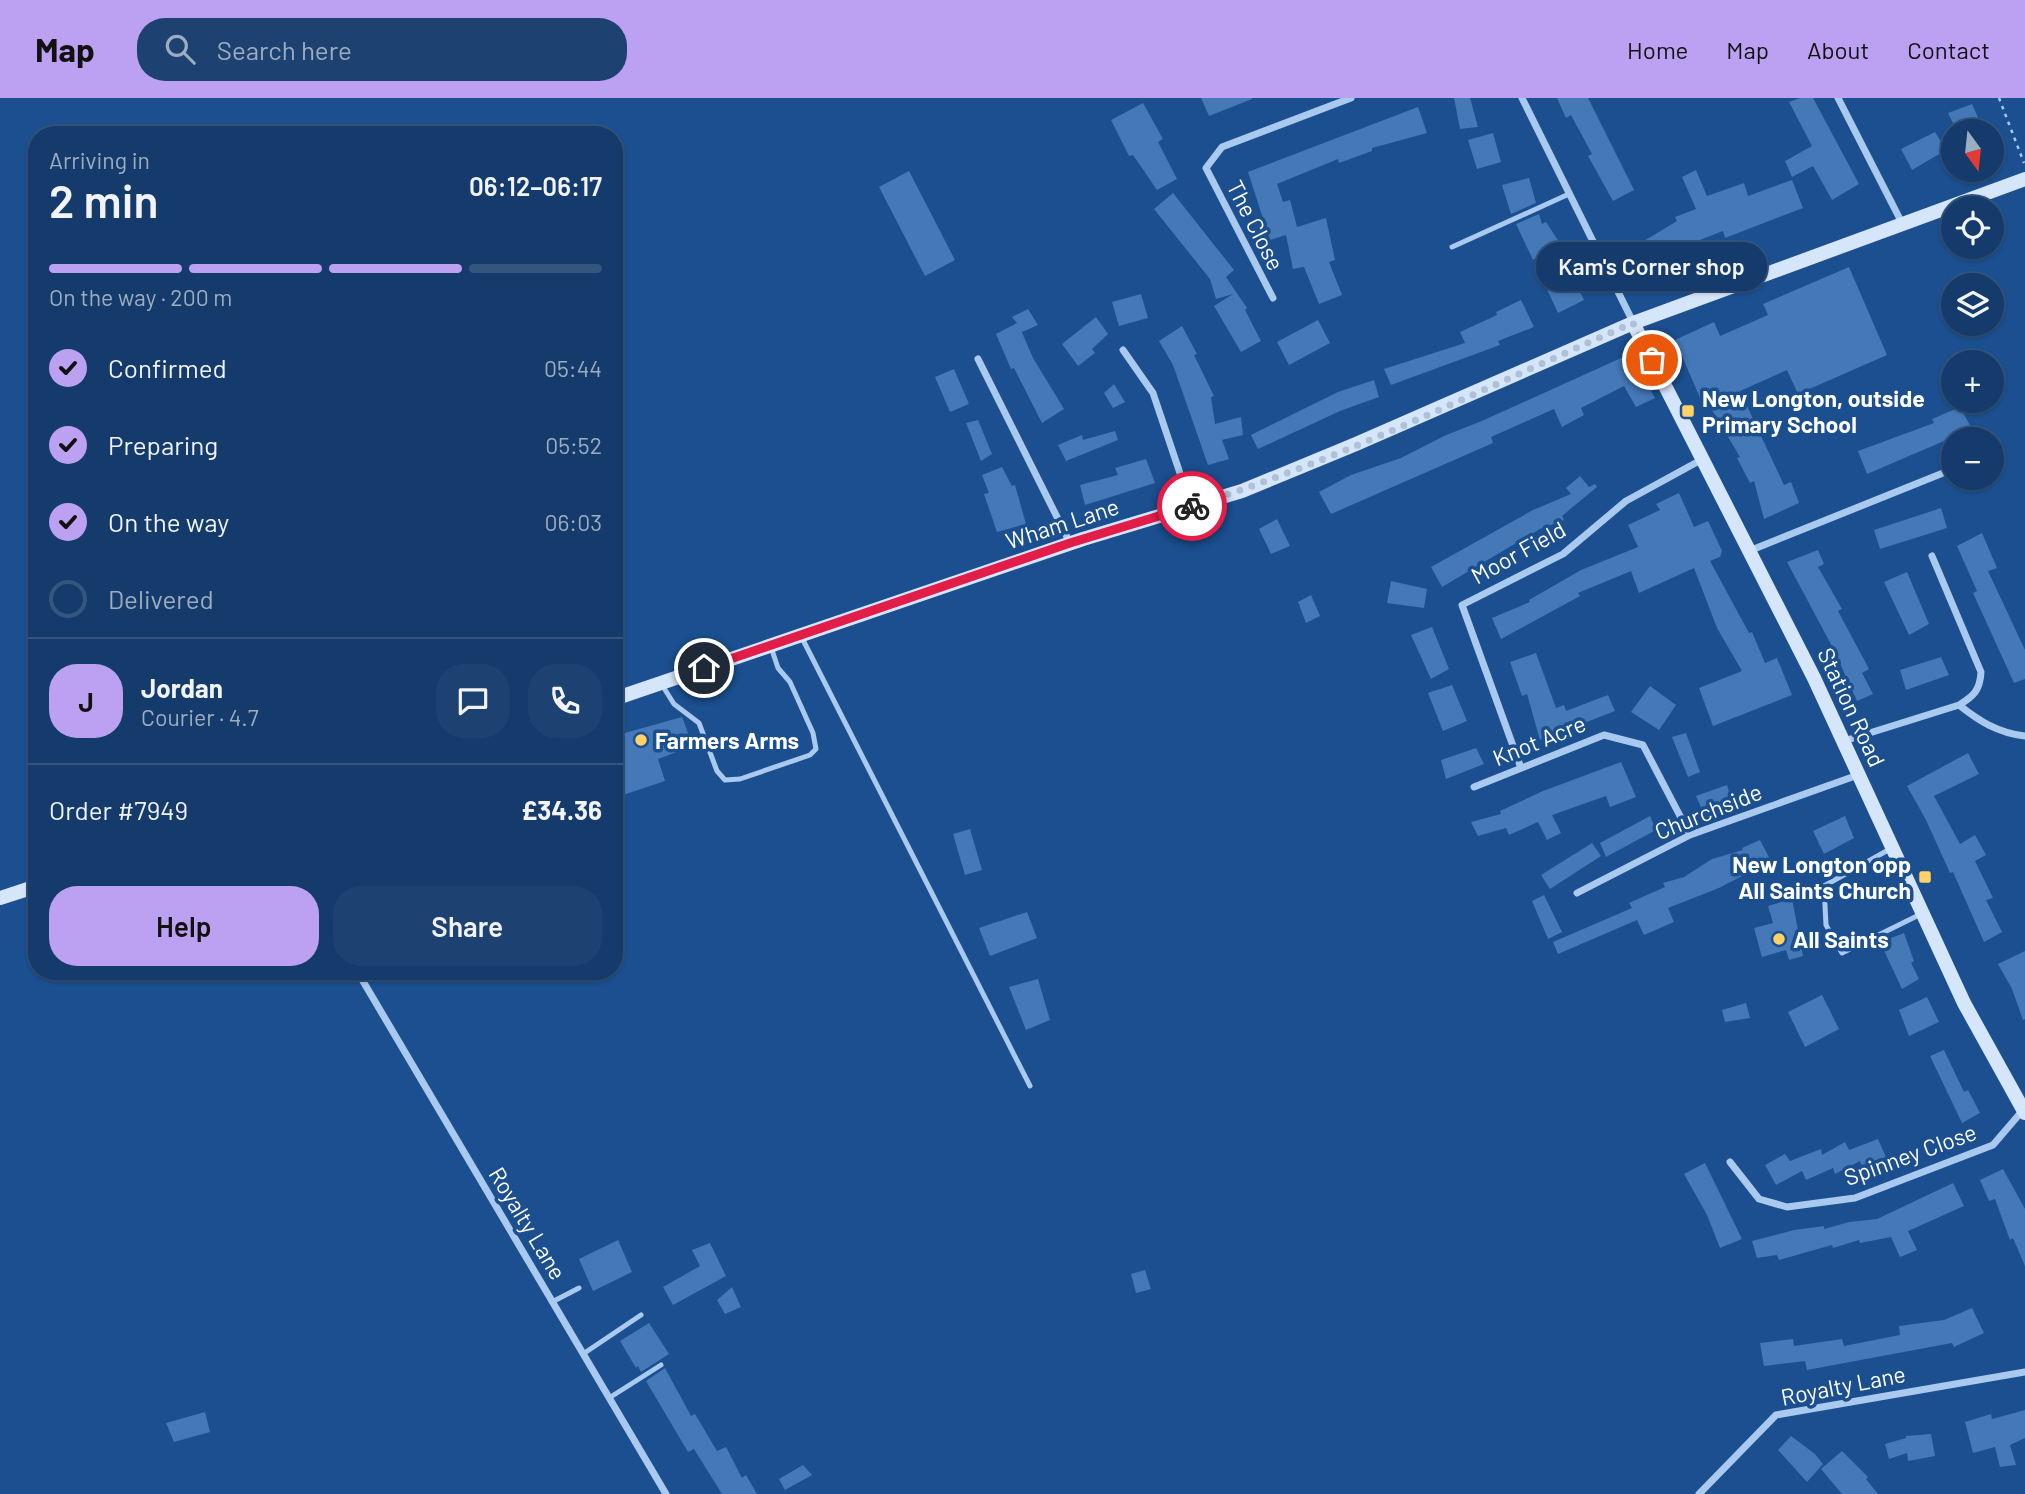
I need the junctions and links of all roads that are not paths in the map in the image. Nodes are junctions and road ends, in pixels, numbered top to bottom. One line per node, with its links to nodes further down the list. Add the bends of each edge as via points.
1 (1351, 98): 8 (street, The Close, via 1222,146 1206,169)
2 (1522, 98): 5 (street)
3 (1838, 98): 6 (street)
4 (2025, 179): 6 (street, Wham Lane)
5 (1569, 194): 7 (lane); 9 (street)
6 (1903, 225): 9 (street, Wham Lane)
7 (1452, 247)
8 (1273, 298)
9 (1633, 323): 12 (street, Station Road); 14 (street, Wham Lane, via 1356,444 1242,491)
10 (1122, 350): 14 (street, via 1153,393)
11 (978, 359): 15 (street)
12 (1701, 460): 16 (street, Station Road); 25 (street, Moor Field, via 1626,501 1563,554 1462,605)
13 (1941, 474): 16 (street)
14 (1191, 506): 15 (street, Wham Lane)
15 (1070, 543): 18 (street, Wham Lane)
16 (1749, 551): 24 (street, Station Road)
17 (1931, 556): 22 (street, via 1981,672 1974,696)
18 (800, 636): 19 (street, Wham Lane); 35 (lane)
19 (771, 646): 20 (street, Wham Lane); 20 (lane, via 813,733 816,749 752,775 730,781 720,777 699,723 674,704)
20 (661, 682): 21 (street, Wham Lane)
21 (623, 696)
22 (1959, 705): 23 (street, via 1981,722); 24 (street)
23 (2025, 735)
24 (1843, 742): 26 (street, Station Road)
25 (1521, 768): 27 (street, Knot Acre); 28 (street, Knot Acre, via 1604,735 1643,745)
26 (1859, 775): 28 (street, Churchside); 29 (street, Station Road)
27 (1474, 786)
28 (1690, 835): 31 (street, Churchside)
29 (1893, 848): 33 (street, Station Road); 33 (lane, via 1824,886 1826,925 1842,953)
30 (28, 889): 32 (street)
31 (1577, 893)
32 (0, 898)
33 (1923, 913): 36 (street, Station Road, via 1964,1003)
34 (362, 980): 39 (street, Royalty Lane)
35 (1030, 1086)
36 (2024, 1110): 37 (street, Spinney Close, via 1993,1144 1855,1198 1787,1207 1759,1199)
37 (1730, 1162)
38 (579, 1288): 39 (lane)
39 (552, 1302): 41 (street, Royalty Lane)
40 (641, 1315): 41 (lane)
41 (583, 1354): 44 (street, Royalty Lane)
42 (661, 1365): 44 (lane)
43 (2025, 1372): 46 (street, Royalty Lane, via 1776,1415)
44 (609, 1398): 45 (street, Royalty Lane)
45 (666, 1494)
46 (1699, 1494)

